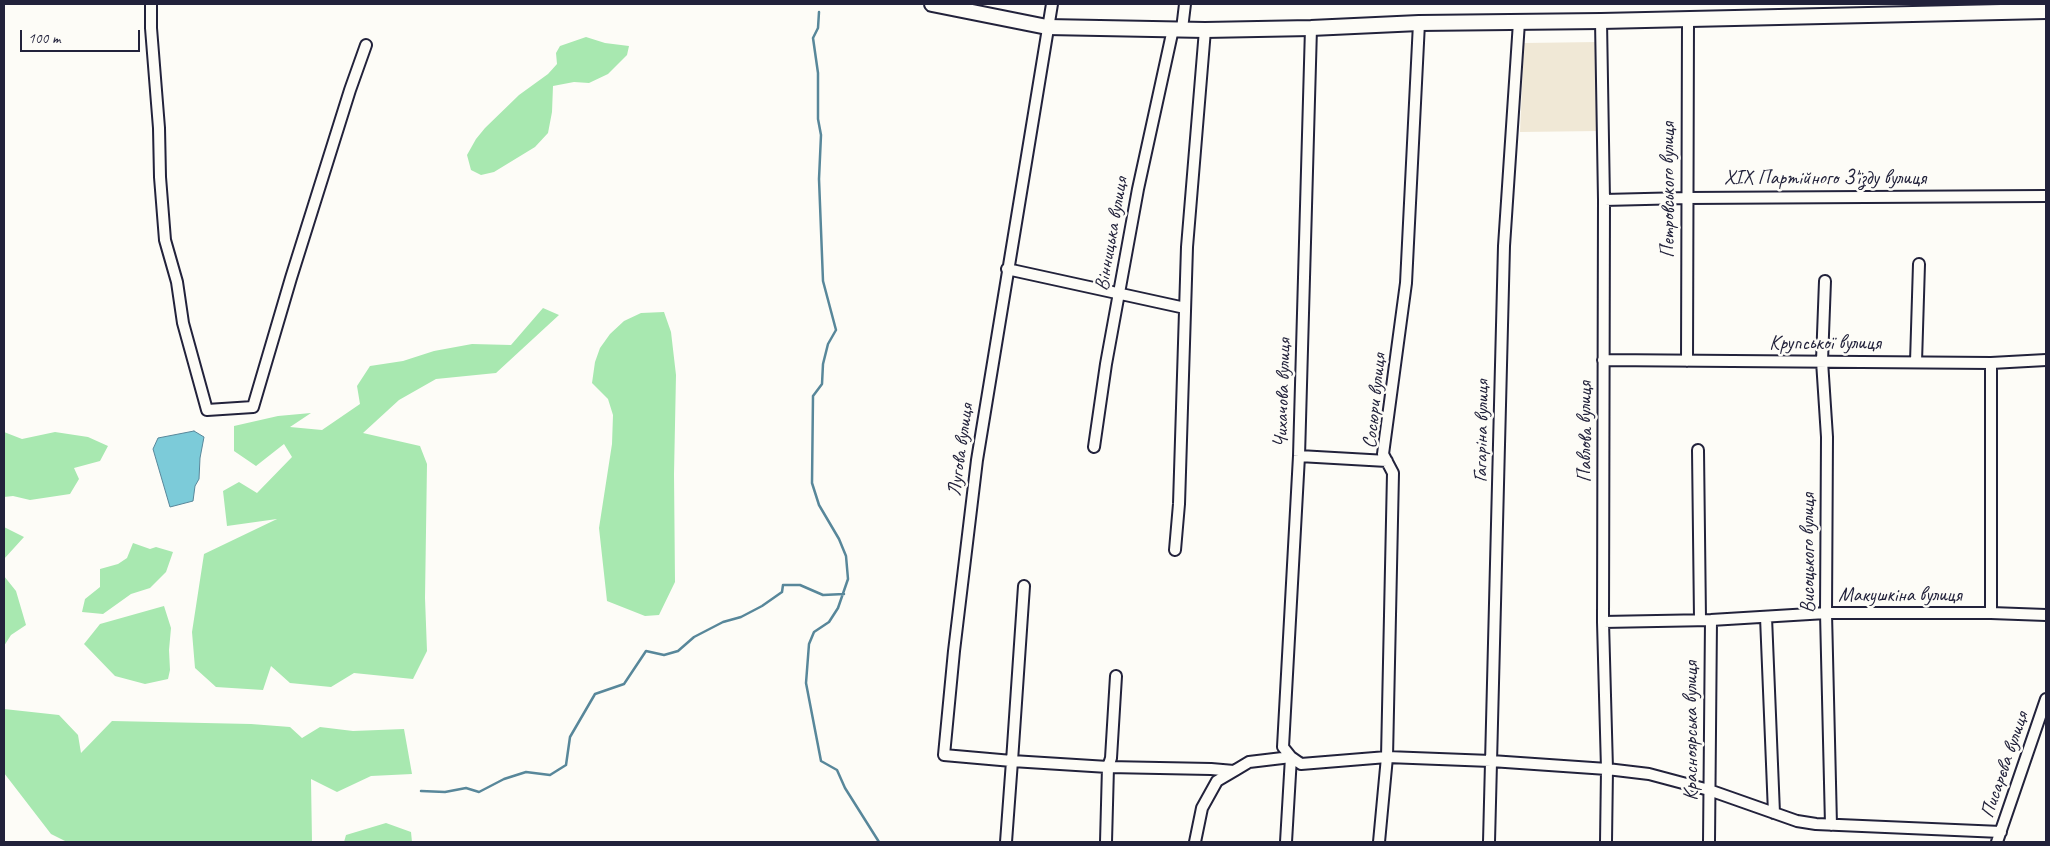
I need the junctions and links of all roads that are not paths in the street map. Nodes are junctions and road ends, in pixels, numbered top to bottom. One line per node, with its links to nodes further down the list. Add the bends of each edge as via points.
1 (151, 4): 14 (street, via 165,240 207,410 253,407)
2 (932, 4): 10 (main road)
3 (1052, 4): 10 (street, Лугова вулиця)
4 (1185, 4): 12 (street, Вінницька вулиця)
5 (2046, 11): 6 (main road)
6 (1688, 19): 7 (main road); 16 (street, Петровського вулиця)
7 (1601, 21): 8 (main road); 17 (street, Павлова вулиця)
8 (1519, 22): 9 (main road); 47 (street, Гагаріна вулиця, via 1504,246)
9 (1419, 23): 11 (main road); 32 (street, Сосюри вулиця, via 1406,283 1383,454)
10 (1047, 27): 12 (main road); 19 (street, Лугова вулиця)
11 (1311, 28): 13 (main road); 31 (street, Чихачова вулиця)
12 (1178, 29): 13 (main road); 21 (street, Вінницька вулиця, via 1138,189)
13 (1205, 30): 22 (street)
14 (366, 44)
15 (2046, 196): 16 (street, XIX Партійного З'їзду вулиця)
16 (1686, 198): 17 (street, XIX Партійного З'їзду вулиця); 25 (street, Петровського вулиця)
17 (1604, 200): 23 (street, Павлова вулиця)
18 (1919, 264): 27 (street)
19 (1007, 269): 21 (street); 46 (street, Лугова вулиця, via 977,460 944,755)
20 (1824, 281): 26 (street, Висоцького вулиця)
21 (1120, 293): 22 (street); 29 (street, Вінницька вулиця)
22 (1185, 308): 33 (street)
23 (1603, 360): 25 (street, Крупської вулиця); 41 (street, Павлова вулиця)
24 (2046, 360): 28 (street, Крупської вулиця)
25 (1687, 361): 26 (street, Крупської вулиця)
26 (1822, 362): 27 (street, Крупської вулиця); 35 (street, Висоцького вулиця, via 1827,437)
27 (1916, 362): 28 (street, Крупської вулиця)
28 (1991, 363): 36 (street)
29 (1094, 448)
30 (1698, 450): 39 (street)
31 (1299, 456): 32 (street); 45 (street, Чихачова вулиця, via 1283,747)
32 (1387, 461): 44 (street, Сосюри вулиця, via 1393,473)
33 (1175, 550)
34 (1024, 586): 46 (street)
35 (1826, 613): 36 (street, Макушкіна вулиця); 38 (street, Макушкіна вулиця); 53 (street, Висоцького вулиця)
36 (1991, 613): 37 (street, Макушкіна вулиця)
37 (2046, 615)
38 (1766, 617): 40 (street, Макушкіна вулиця); 52 (street)
39 (1700, 618): 40 (street, Макушкіна вулиця); 41 (street, Макушкіна вулиця)
40 (1711, 620): 51 (street, Красноярська вулиця)
41 (1603, 622): 49 (street, Павлова вулиця)
42 (1116, 676): 48 (street)
43 (2046, 699): 54 (street, Писарєва вулиця)
44 (1387, 757): 45 (street, via 1301,764); 47 (street); 59 (street, Сосюри вулиця)
45 (1290, 758): 50 (street, via 1250,762); 58 (street, Чихачова вулиця)
46 (1012, 761): 48 (street); 55 (street)
47 (1491, 761): 49 (street); 60 (street, Гагаріна вулиця)
48 (1108, 767): 50 (street); 56 (street)
49 (1607, 769): 51 (street, via 1650,774); 61 (street, Павлова вулиця)
50 (1234, 771): 57 (street, via 1216,782 1202,808)
51 (1709, 790): 52 (street); 62 (street, Красноярська вулиця)
52 (1774, 813): 53 (street, via 1797,821)
53 (1831, 825): 54 (street)
54 (1999, 837)
55 (1006, 842)
56 (1106, 842)
57 (1195, 842)
58 (1286, 842)
59 (1379, 842)
60 (1489, 842)
61 (1606, 842)
62 (1709, 842)

